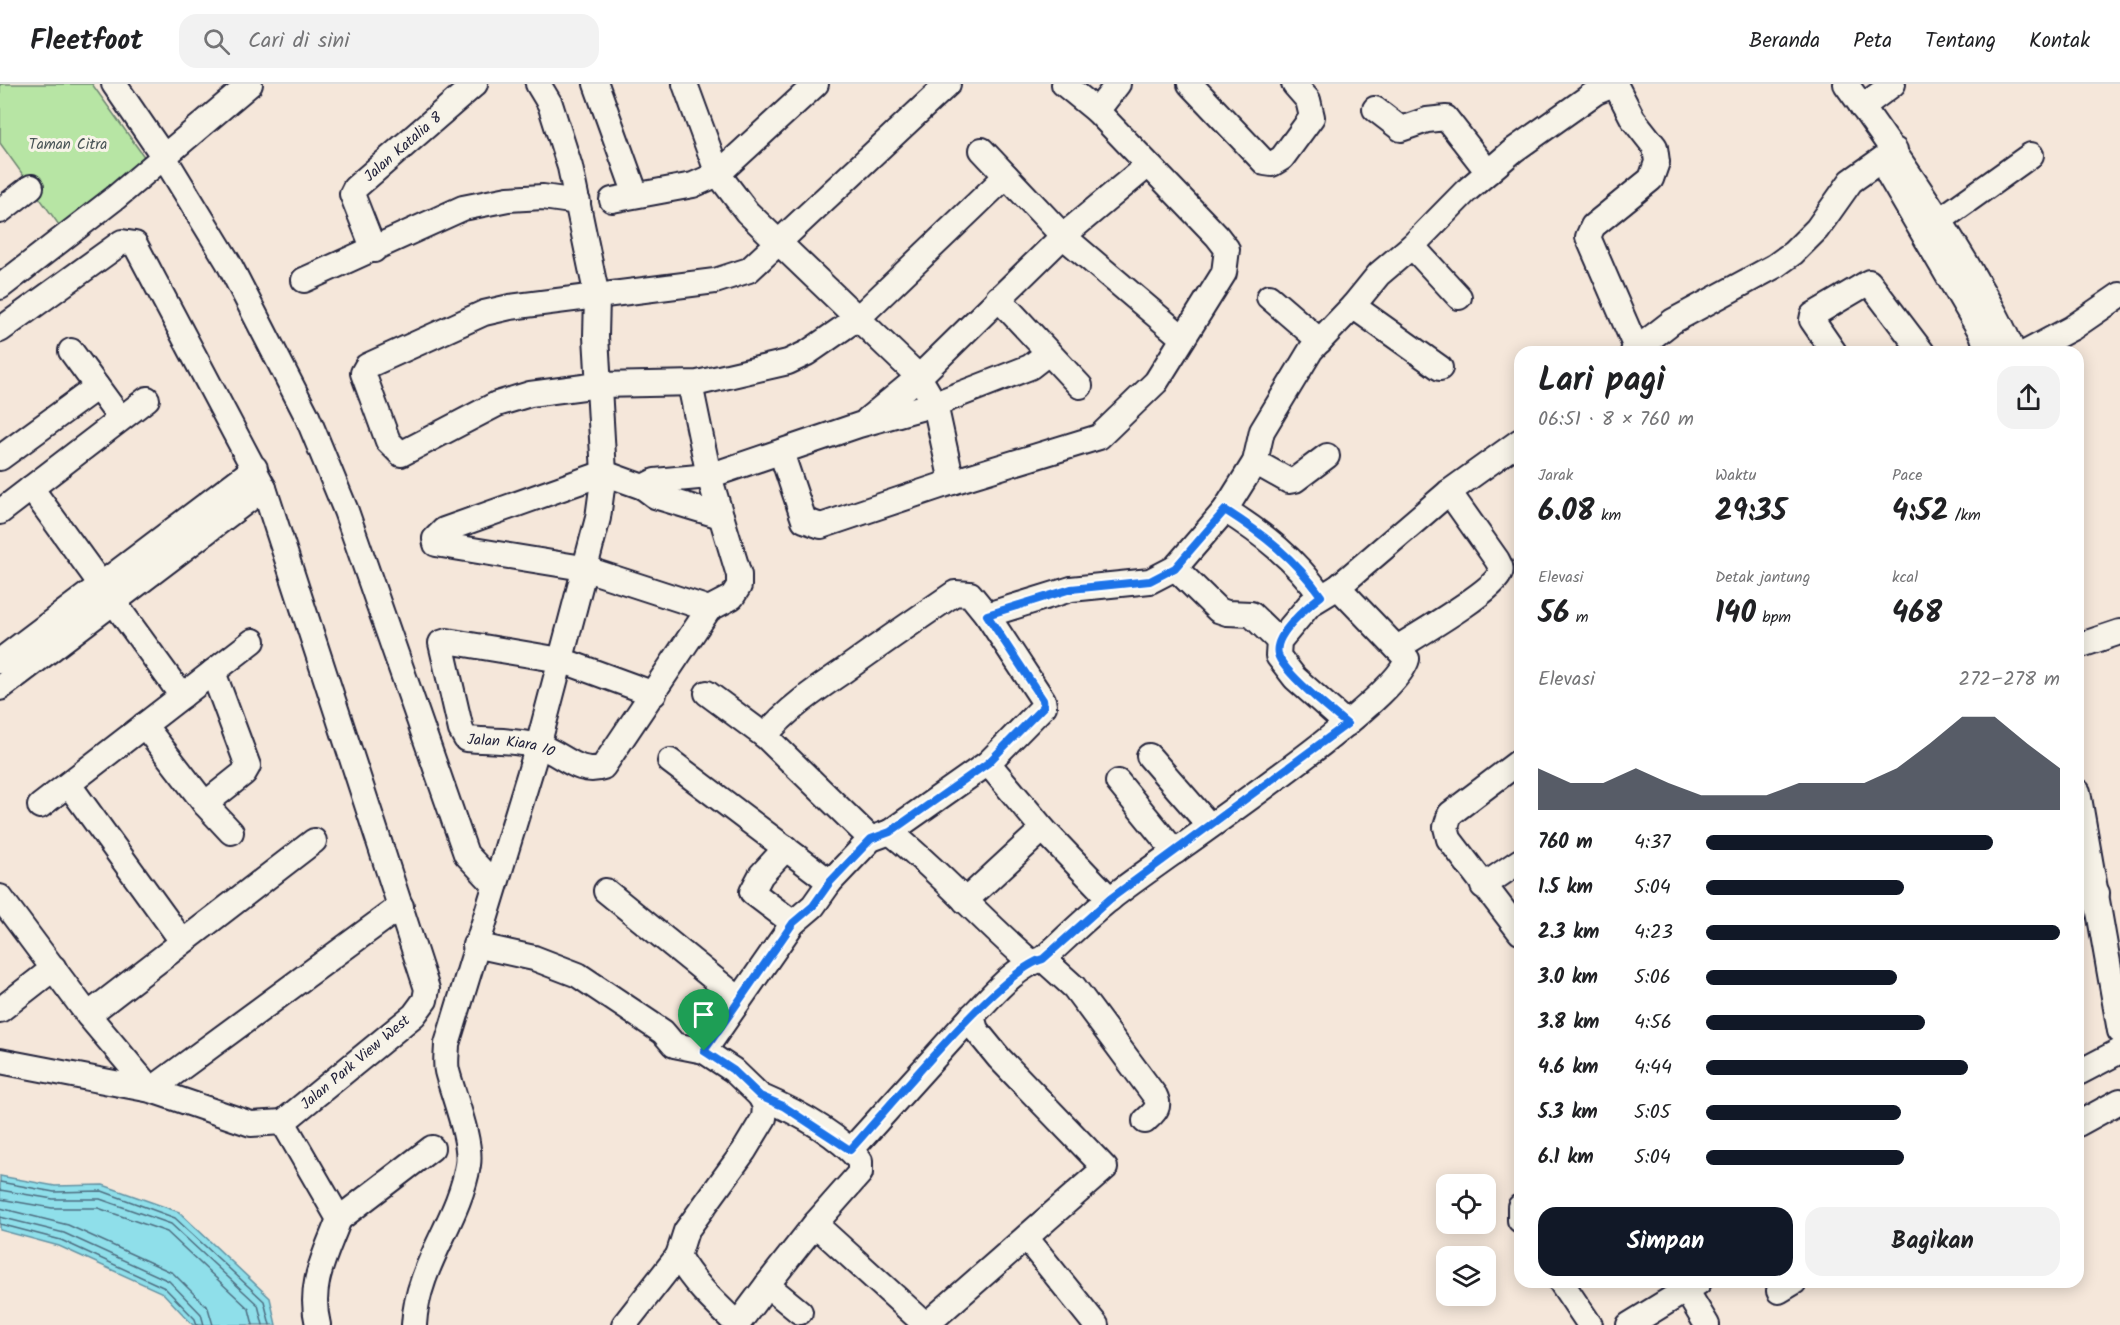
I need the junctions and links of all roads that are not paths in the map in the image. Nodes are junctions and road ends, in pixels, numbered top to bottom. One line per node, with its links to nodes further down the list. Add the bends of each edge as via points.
1 (114, 84): 22 (street)
2 (250, 84): 22 (street)
3 (475, 84): 37 (street, Jalan Katalia 8, via 355,188 352,194)
4 (538, 84): 31 (street, via 550,104)
5 (596, 84): 29 (street)
6 (685, 84): 25 (street)
7 (816, 84): 25 (street)
8 (948, 84): 35 (street)
9 (1064, 84): 18 (street)
10 (1118, 84): 18 (street)
11 (1190, 84): 12 (street, via 1265,162 1272,164 1282,158 1312,117 1308,100)
12 (1294, 84)
13 (1616, 84): 24 (street, via 1596,92); 50 (street, via 1632,119 1655,147 1657,162 1651,179 1593,226 1588,237)
14 (1846, 84): 16 (street)
15 (1893, 84): 16 (street)
16 (1862, 107): 20 (street)
17 (1375, 109): 24 (street, via 1401,129 1446,118)
18 (1097, 111): 23 (street)
19 (982, 150): 27 (street)
20 (1895, 150): 33 (street); 51 (street, via 1851,181 1817,229 1793,253 1673,321)
21 (2031, 155): 33 (street)
22 (164, 157): 39 (street); 124 (street, via 228,262 307,416 346,511 466,854)
23 (1148, 165): 34 (street); 48 (street, via 1227,249 1224,273)
24 (1488, 172): 36 (street)
25 (718, 174): 29 (street, via 693,185); 35 (street, via 747,212)
26 (1889, 175): 54 (street)
27 (1006, 176): 34 (street); 46 (street)
28 (31, 187): 32 (street)
29 (636, 195): 30 (street)
30 (612, 200)
31 (578, 202): 37 (street, via 543,197 463,208); 41 (street)
32 (0, 211)
33 (1940, 220): 55 (street, via 1994,309)
34 (1063, 236): 44 (street); 48 (street)
35 (778, 243): 41 (street, via 749,270 715,281); 46 (street)
36 (1412, 246): 43 (street); 45 (street, via 1379,274)
37 (374, 250): 38 (street)
38 (304, 280)
39 (0, 287)
40 (2120, 295): 56 (street)
41 (597, 297): 62 (street); 62 (street, via 484,313 370,364 363,373 388,441 401,454 497,404 530,394)
42 (1269, 297): 49 (street)
43 (1459, 297)
44 (998, 298): 58 (street); 60 (street)
45 (1353, 306): 49 (street); 59 (street)
46 (859, 317): 60 (street); 61 (street, via 788,362)
47 (0, 330): 76 (street, via 122,242 135,244)
48 (1183, 338): 77 (street, via 1156,382 1099,437)
49 (1320, 341): 73 (street, via 1262,431)
50 (1633, 346)
51 (1641, 346)
52 (1830, 346): 53 (street, via 1812,320 1813,315 1869,282)
53 (1917, 346)
54 (1986, 346)
55 (2010, 346)
56 (2038, 346)
57 (71, 351): 64 (street)
58 (1048, 352): 63 (street); 66 (street, via 1030,367)
59 (1440, 368)
60 (919, 377): 66 (street); 68 (street)
61 (690, 384): 62 (street); 75 (street, Jalan Kiara 10)
62 (598, 385): 74 (street)
63 (1080, 386)
64 (97, 387): 67 (street); 72 (street)
65 (147, 399): 67 (street)
66 (935, 404): 68 (street); 77 (street)
67 (120, 418): 79 (street)
68 (859, 425): 70 (street)
69 (1514, 445): 80 (street)
70 (781, 452): 75 (street); 77 (street, via 804,520 817,526)
71 (1327, 456): 73 (street, via 1289,481)
72 (0, 458)
73 (1255, 462): 81 (street)
74 (604, 473): 78 (street); 84 (street, via 598,518); 84 (street, via 444,530 435,539 436,544)
75 (709, 476): 78 (street, via 655,481); 83 (street, Jalan Kiara 10)
76 (259, 478): 87 (street); 131 (street)
77 (952, 482)
78 (643, 487): 83 (street, via 656,496)
79 (31, 488): 82 (street); 87 (street)
80 (1449, 492): 86 (street); 94 (street, via 1501,566 1500,573 1476,597)
81 (1225, 510): 85 (street); 86 (street, via 1280,549)
82 (0, 512)
83 (720, 516): 88 (street, Jalan Kiara 10, via 740,586 732,597)
84 (583, 568): 88 (street); 95 (street)
85 (1175, 568): 89 (street, via 1150,581 1071,589); 91 (street, via 1218,610 1251,614)
86 (1329, 591): 91 (street, via 1295,620); 94 (street)
87 (106, 593): 96 (street); 98 (street); 101 (street)
88 (709, 609): 100 (street, Jalan Kiara 10)
89 (987, 615): 104 (street, via 970,594 955,593 802,700); 108 (street, via 1044,706)
90 (2120, 632): 93 (street)
91 (1280, 640): 103 (street, via 1278,656 1295,678)
92 (253, 641): 97 (street)
93 (2084, 644)
94 (1396, 648): 103 (street, via 1407,658 1405,667)
95 (561, 660): 100 (street, Jalan Kiara 10); 105 (street); 105 (street, Jalan Kiara 10, via 441,643 463,736)
96 (0, 661)
97 (213, 672): 101 (street); 112 (street, via 248,766)
98 (0, 688)
99 (707, 693): 104 (street)
100 (654, 694): 105 (street, Jalan Kiara 10, via 603,767 583,769)
101 (182, 696): 102 (street)
102 (144, 724): 111 (street); 112 (street)
103 (1347, 724): 114 (street)
104 (765, 736): 117 (street)
105 (538, 746): 124 (street)
106 (1149, 756): 114 (street)
107 (670, 760): 119 (street)
108 (988, 763): 115 (street); 117 (street)
109 (1514, 766): 125 (street, via 1450,814 1446,827 1449,839)
110 (1118, 782): 120 (street)
111 (69, 785): 113 (street); 134 (street)
112 (205, 804): 116 (street)
113 (40, 806)
114 (1209, 825): 120 (street)
115 (1043, 829): 129 (street); 130 (street)
116 (231, 832)
117 (881, 835): 123 (street); 130 (street)
118 (314, 841): 134 (street)
119 (786, 848): 123 (street); 132 (street, via 761,875 752,892)
120 (1175, 852): 129 (street)
121 (2084, 862): 128 (street)
122 (1514, 865): 125 (street)
123 (830, 882): 132 (street, via 813,906)
124 (495, 885): 135 (street)
125 (1483, 886): 133 (street)
126 (606, 891): 139 (street)
127 (0, 897): 137 (street)
128 (2087, 897): 138 (street)
129 (1110, 899): 136 (street)
130 (965, 901): 136 (street, via 999,935)
131 (401, 906): 148 (street); 153 (street, Jalan Park View West, via 426,989 425,1000 414,1015)
132 (793, 923): 139 (street)
133 (1514, 925)
134 (182, 941): 141 (street)
135 (475, 945): 144 (street, via 578,975 663,1032 674,1045); 166 (street, via 447,1044 446,1068 459,1107 469,1162 459,1199 432,1253)
136 (1037, 961): 142 (street); 151 (street, via 1074,987 1155,1096 1158,1109)
137 (54, 968): 140 (street); 141 (street)
138 (2117, 991): 143 (street)
139 (739, 999): 144 (street)
140 (0, 1010)
141 (88, 1015): 148 (street)
142 (972, 1016): 155 (street); 158 (street, via 976,1030 999,1058 1105,1168)
143 (2120, 1031)
144 (704, 1051): 149 (street, via 733,1070)
145 (2120, 1051): 147 (street)
146 (0, 1061): 148 (street)
147 (2084, 1070)
148 (151, 1090): 153 (street, via 251,1124)
149 (760, 1096): 155 (street, via 783,1106); 159 (street, via 765,1106 764,1118 686,1231)
150 (2120, 1101): 152 (street)
151 (1145, 1121)
152 (2084, 1121)
153 (283, 1122): 156 (street)
154 (432, 1148): 156 (street)
155 (850, 1150): 157 (street, via 860,1161 860,1173)
156 (339, 1219): 165 (street, via 315,1282)
157 (814, 1224): 160 (street); 169 (street)
158 (1027, 1239): 169 (street); 170 (street)
159 (678, 1256): 167 (street); 168 (street, via 708,1296)
160 (767, 1285): 164 (street); 168 (street)
161 (1565, 1288): 171 (street)
162 (1689, 1288): 172 (street)
163 (1693, 1288): 173 (street)
164 (800, 1312)
165 (318, 1325)
166 (414, 1325)
167 (624, 1325)
168 (738, 1325)
169 (926, 1325)
170 (1096, 1325)
171 (1590, 1325)
172 (1629, 1325)
173 (1707, 1325)

